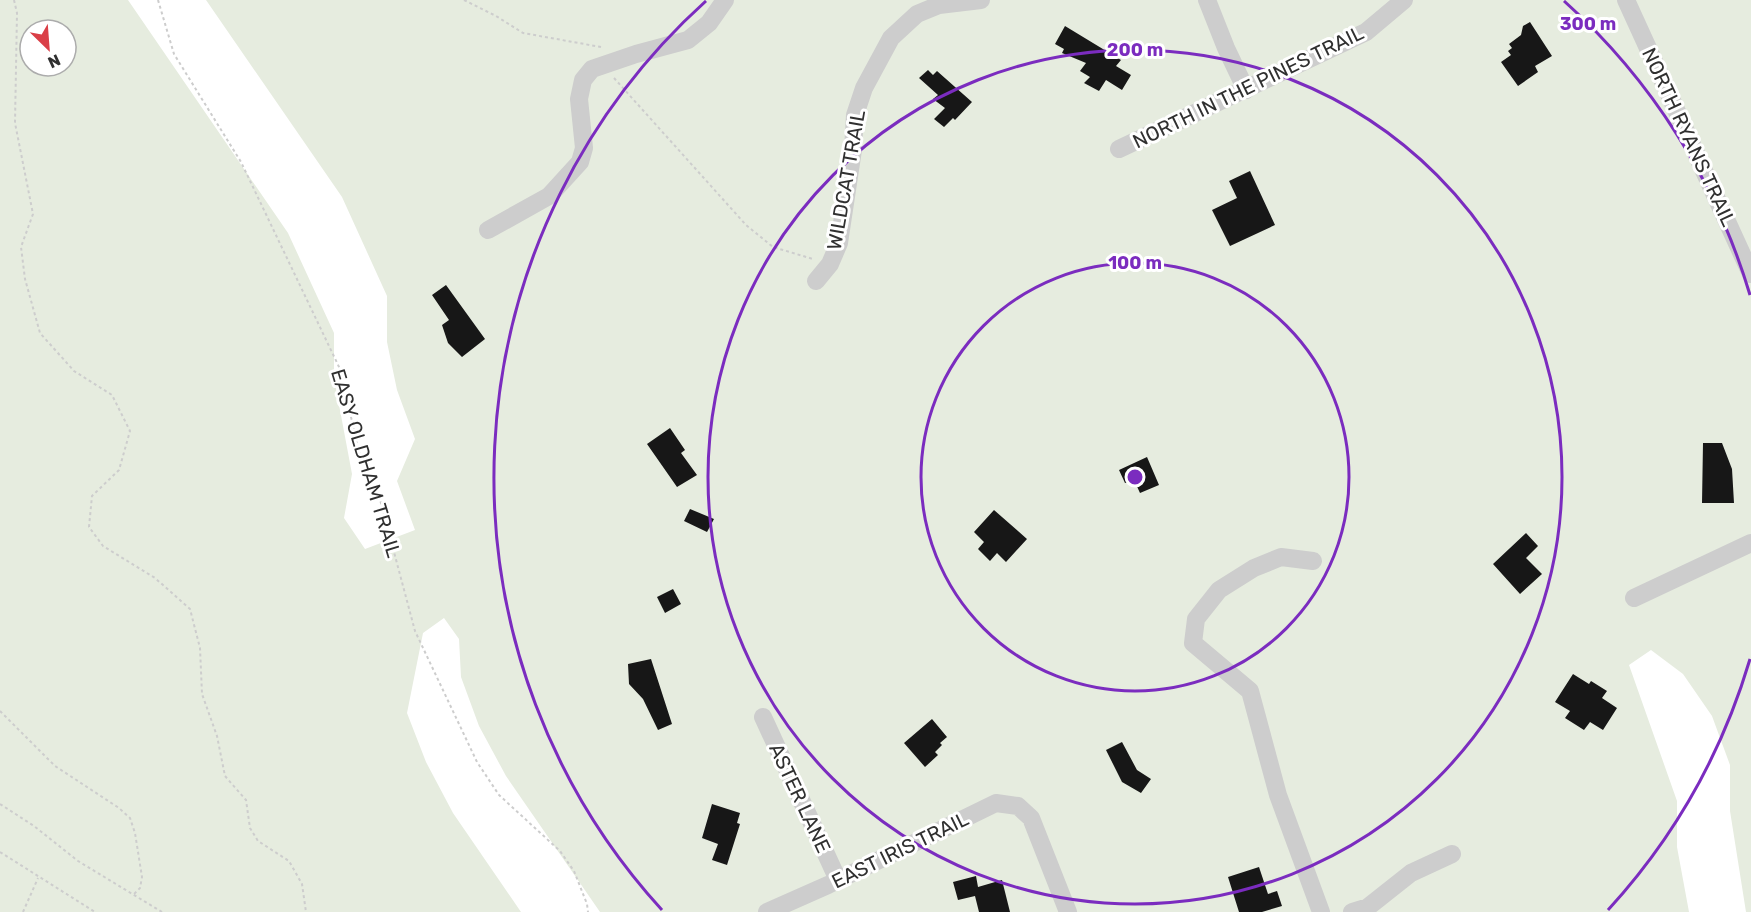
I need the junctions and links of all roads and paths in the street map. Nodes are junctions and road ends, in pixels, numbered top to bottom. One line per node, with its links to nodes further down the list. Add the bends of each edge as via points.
1 (14, 0): 30 (path, via 18,25 15,123 33,214 21,247 25,279 40,333 74,371 112,395 130,431 119,470 92,496 89,527 103,546 155,578 190,609 200,648 202,694 217,736 225,776 246,800 250,828 258,841 289,861 302,884)
2 (158, 0): 31 (path, EASY OLDHAM TRAIL, via 174,54 241,162 340,369 359,452 378,492 415,631 477,762 500,795 560,850 574,871)
3 (464, 0): 9 (path, via 523,33)
4 (725, 0): 9 (street, via 709,23 688,40)
5 (981, 0): 13 (street, WILDCAT TRAIL, via 939,5 917,14 891,38 864,88 855,116 839,243)
6 (1207, 0): 10 (street)
7 (1404, 0): 10 (street, NORTH IN THE PINES TRAIL, via 1366,32)
8 (1626, 0): 14 (street, NORTH RYANS TRAIL)
9 (602, 56): 12 (street, via 583,80 579,99 584,148 580,162 549,196); 13 (path, via 746,225 773,247)
10 (1246, 90): 11 (street, NORTH IN THE PINES TRAIL)
11 (1119, 149)
12 (488, 230)
13 (830, 264): 15 (street, WILDCAT TRAIL)
14 (1751, 274)
15 (816, 281)
16 (1751, 543): 18 (street)
17 (1313, 561): 34 (street, via 1281,557 1219,590 1196,619 1192,643 1250,691 1278,795)
18 (1634, 598)
19 (0, 711): 26 (path, via 55,766 130,818 142,877)
20 (763, 717): 25 (street, ASTER LANE)
21 (0, 804): 26 (path, via 78,861)
22 (0, 852): 24 (path)
23 (1452, 854): 35 (street, via 1411,873 1368,907)
24 (38, 878): 27 (path); 28 (path)
25 (838, 880): 32 (street, EAST IRIS TRAIL); 33 (street, EAST IRIS TRAIL, via 996,803 1018,806 1031,818)
26 (134, 894): 29 (path)
27 (23, 912)
28 (95, 912)
29 (162, 912)
30 (306, 912)
31 (588, 912)
32 (767, 912)
33 (1068, 912)
34 (1321, 912)
35 (1352, 912)

